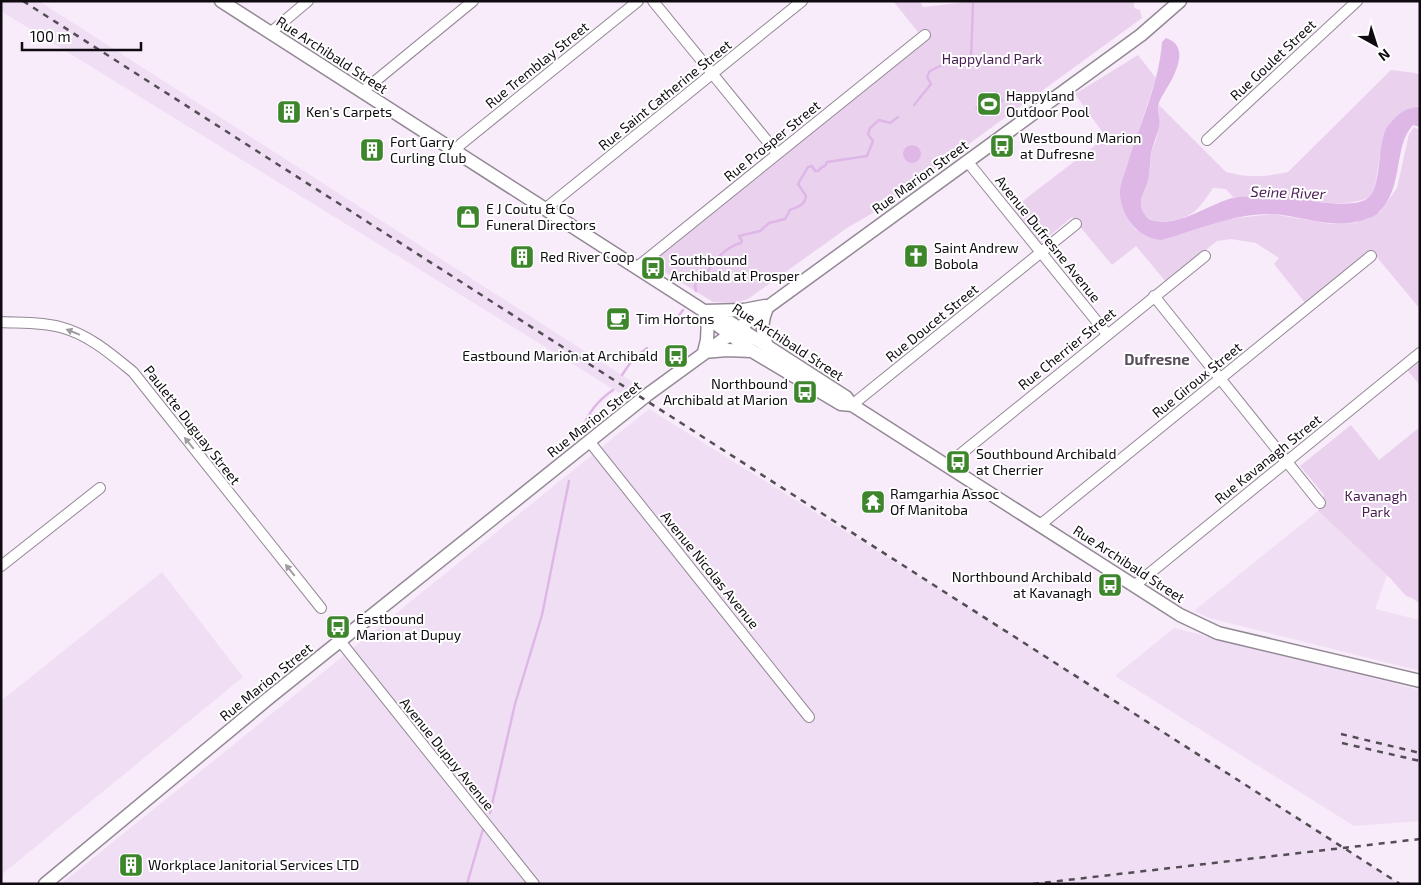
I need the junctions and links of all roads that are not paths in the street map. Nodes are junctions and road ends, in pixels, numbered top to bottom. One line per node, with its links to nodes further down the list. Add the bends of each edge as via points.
1 (221, 1): 9 (main road, Rue Archibald Street)
2 (308, 1): 9 (street)
3 (473, 1): 12 (street)
4 (638, 1): 14 (street, Rue Tremblay Street)
5 (653, 1): 11 (street)
6 (802, 1): 11 (street, Rue Saint Catherine Street)
7 (1180, 1): 16 (main road, Rue Marion Street, via 1141,35)
8 (1358, 1): 13 (street, Rue Goulet Street)
9 (270, 33): 12 (main road, Rue Archibald Street)
10 (924, 35): 15 (street, Rue Prosper Street)
11 (712, 74): 15 (street); 17 (street, Rue Saint Catherine Street)
12 (362, 92): 14 (main road, Rue Archibald Street)
13 (1207, 140)
14 (455, 151): 17 (main road, Rue Archibald Street)
15 (777, 154): 22 (street, Rue Prosper Street)
16 (967, 161): 19 (street, Avenue Dufresne Avenue); 24 (main road, Rue Marion Street)
17 (545, 209): 22 (main road, Rue Archibald Street)
18 (1076, 224): 19 (street, Rue Doucet Street)
19 (1040, 252): 28 (street, Avenue Dufresne Avenue); 34 (street, Rue Doucet Street)
20 (1205, 256): 23 (street, Rue Cherrier Street)
21 (1371, 256): 33 (street, Rue Giroux Street)
22 (636, 268): 25 (main road, Rue Archibald Street)
23 (1154, 296): 28 (street, Rue Cherrier Street); 33 (street)
24 (768, 306): 25 (main road); 27 (main road, Rue Marion Street); 29 (main road, via 762,318)
25 (706, 312): 27 (main road, Rue Archibald Street); 31 (main road)
26 (1, 322): 43 (street, Paulette Duguay Street, one-way to 26, via 133,372 85,337 60,327)
27 (733, 331): 29 (main road, Rue Archibald Street); 30 (main road, Rue Archibald Street); 31 (main road, Rue Marion Street)
28 (1107, 334): 37 (street, Rue Cherrier Street)
29 (767, 347): 34 (main road, Rue Archibald Street, via 846,397)
30 (752, 351): 31 (main road); 34 (main road, Rue Archibald Street, via 841,404)
31 (704, 352): 35 (main road, Rue Marion Street)
32 (1420, 353): 36 (street, Rue Kavanagh Street)
33 (1221, 379): 36 (street); 40 (street, Rue Giroux Street)
34 (852, 405): 37 (main road, Rue Archibald Street)
35 (589, 441): 44 (main road, Rue Marion Street); 46 (street, Avenue Nicolas Avenue)
36 (1286, 462): 39 (street); 42 (street, Rue Kavanagh Street)
37 (947, 465): 40 (main road, Rue Archibald Street)
38 (100, 488): 41 (street)
39 (1320, 503)
40 (1040, 526): 42 (main road, Rue Archibald Street)
41 (1, 566)
42 (1134, 586): 45 (main road, Rue Archibald Street, via 1180,615 1218,633)
43 (321, 608)
44 (340, 641): 47 (main road, Rue Marion Street); 48 (street, Avenue Dupuy Avenue)
45 (1420, 681)
46 (810, 717)
47 (45, 884)
48 (534, 884)

